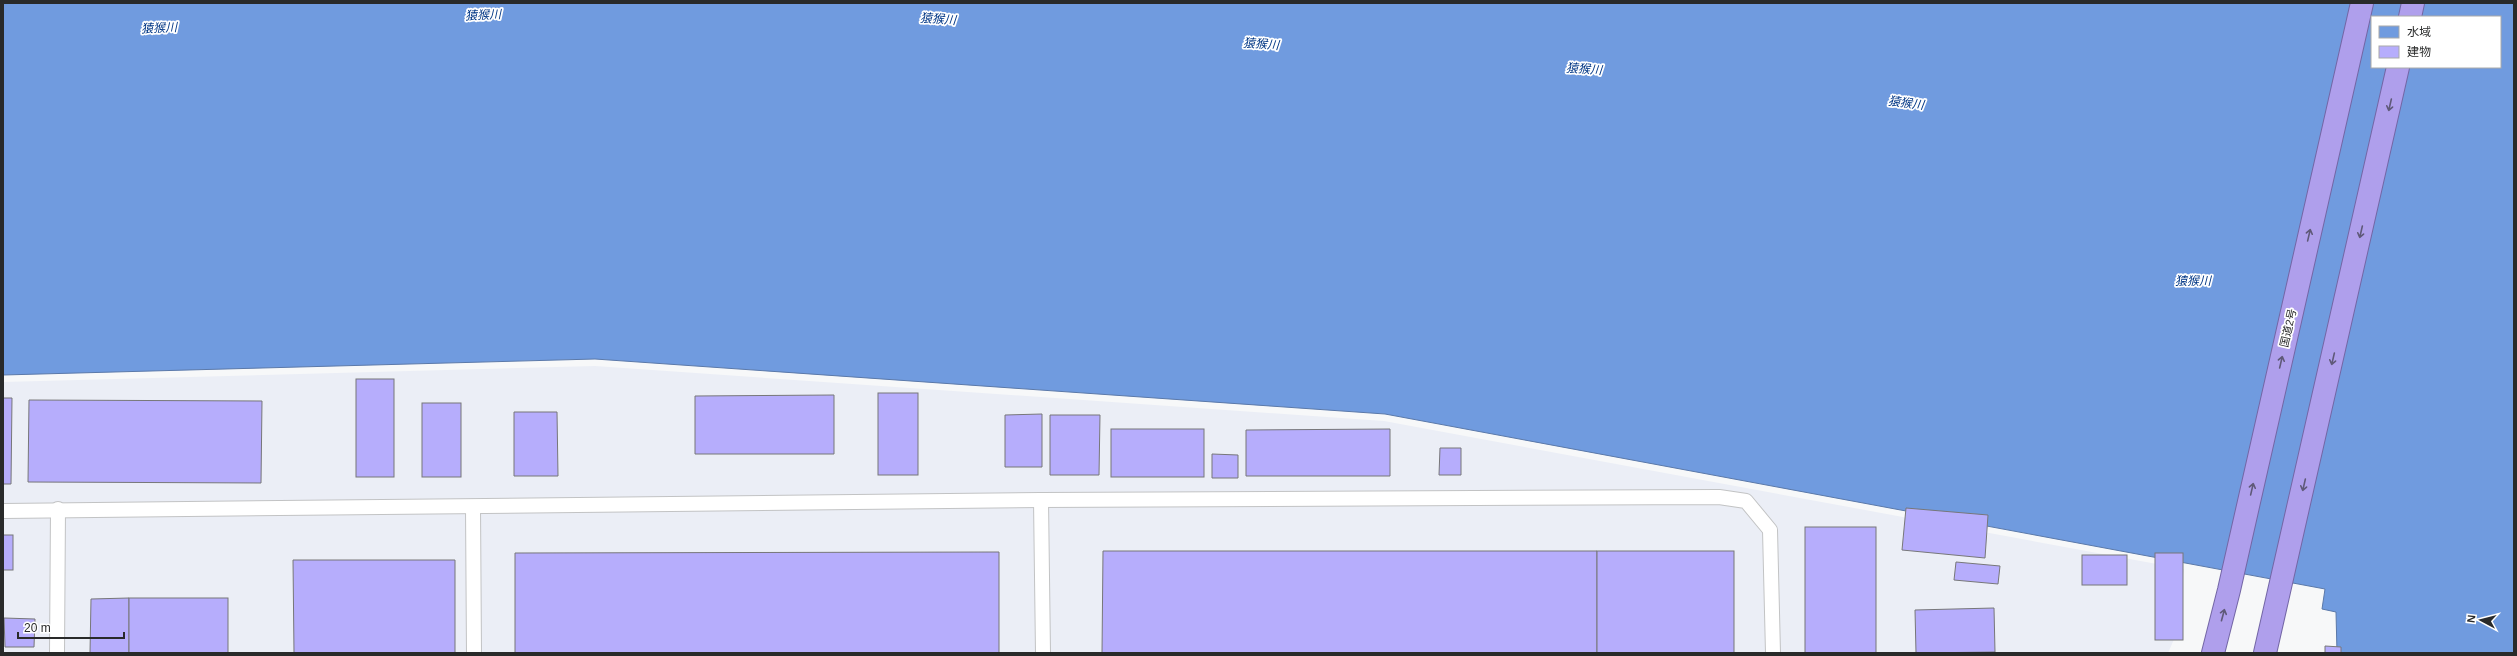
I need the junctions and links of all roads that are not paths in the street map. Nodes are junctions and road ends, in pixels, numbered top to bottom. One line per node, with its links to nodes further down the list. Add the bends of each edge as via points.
1 (2362, 3): 13 (highway, 国道2号, one-way to 1)
2 (2413, 3): 3 (highway)
3 (2410, 16)
4 (2398, 68): 14 (highway, one-way to 14)
5 (1041, 500): 6 (lane); 11 (lane); 12 (lane, via 1718,497 1746,501 1770,530)
6 (473, 507): 8 (lane); 10 (lane)
7 (3, 510): 8 (lane)
8 (58, 510): 9 (lane)
9 (57, 653)
10 (474, 653)
11 (1043, 653)
12 (1773, 653)
13 (2213, 653)
14 (2265, 653)

